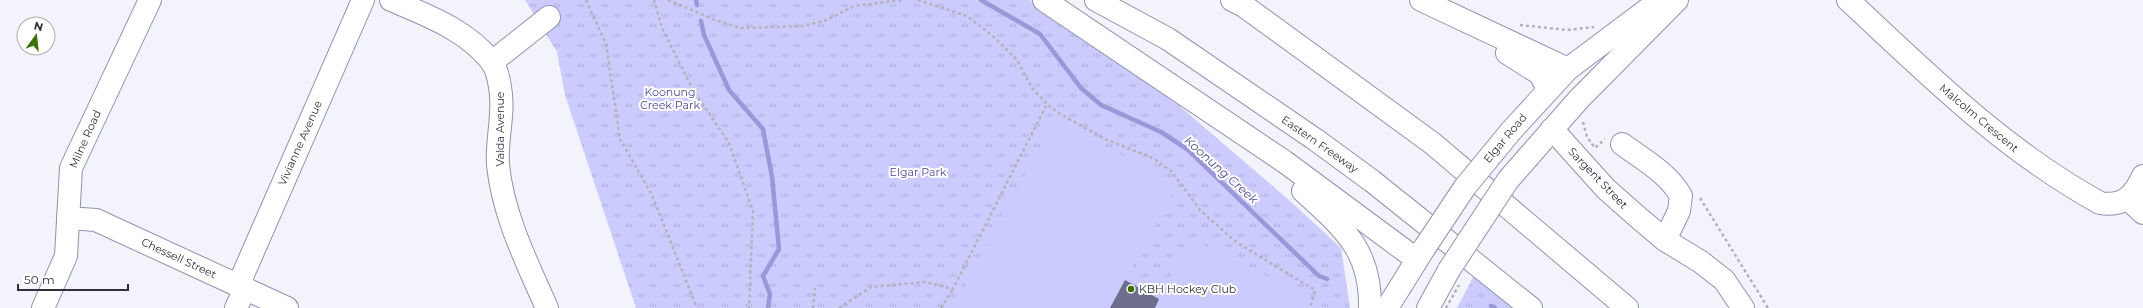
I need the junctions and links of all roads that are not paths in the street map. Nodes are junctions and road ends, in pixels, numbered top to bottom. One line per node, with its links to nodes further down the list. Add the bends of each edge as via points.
1 (150, 0): 20 (main road, Milne Road, via 71,168)
2 (363, 0): 23 (main road, Vivianne Avenue)
3 (391, 0): 12 (main road, Valda Avenue, via 444,23 471,42)
4 (1044, 0): 16 (main road)
5 (1096, 0): 31 (main road, Eastern Freeway, via 1168,39 1316,140 1372,181)
6 (1232, 0): 32 (main road, via 1244,6 1432,143)
7 (1422, 0): 13 (main road); 14 (main road, via 1531,68 1542,77)
8 (1660, 0): 13 (main road, Elgar Road)
9 (1678, 0): 15 (main road, Elgar Road)
10 (1848, 0): 19 (main road, Malcolm Crescent, via 1987,127 2048,173 2100,203)
11 (549, 17): 12 (main road)
12 (492, 62): 27 (main road, Valda Avenue, via 500,87 502,117 498,165 505,197 518,241)
13 (1568, 69): 14 (main road, Elgar Road)
14 (1548, 88): 15 (main road); 22 (main road, Elgar Road, bridge, via 1465,187)
15 (1552, 129): 21 (main road, Sargent Street, via 1606,189); 22 (main road, Elgar Road, bridge, via 1508,180 1473,231)
16 (1253, 142): 22 (main road, via 1285,162 1408,253); 28 (main road, via 1352,239 1365,265)
17 (1622, 144): 21 (main road, via 1674,183 1681,196 1679,211)
18 (2143, 176): 19 (main road)
19 (2135, 206)
20 (68, 218): 23 (main road, Chessell Street, via 96,220); 24 (main road, Milne Road, via 66,256)
21 (1665, 240): 33 (main road, Sargent Street, via 1724,280)
22 (1432, 256): 29 (main road, Elgar Road); 30 (main road, Elgar Road)
23 (241, 287): 25 (main road, Vivianne Avenue); 26 (main road, Chessell Street)
24 (43, 308)
25 (236, 308)
26 (287, 308)
27 (547, 308)
28 (1370, 308)
29 (1387, 308)
30 (1428, 308)
31 (1531, 308)
32 (1627, 308)
33 (1743, 308)

